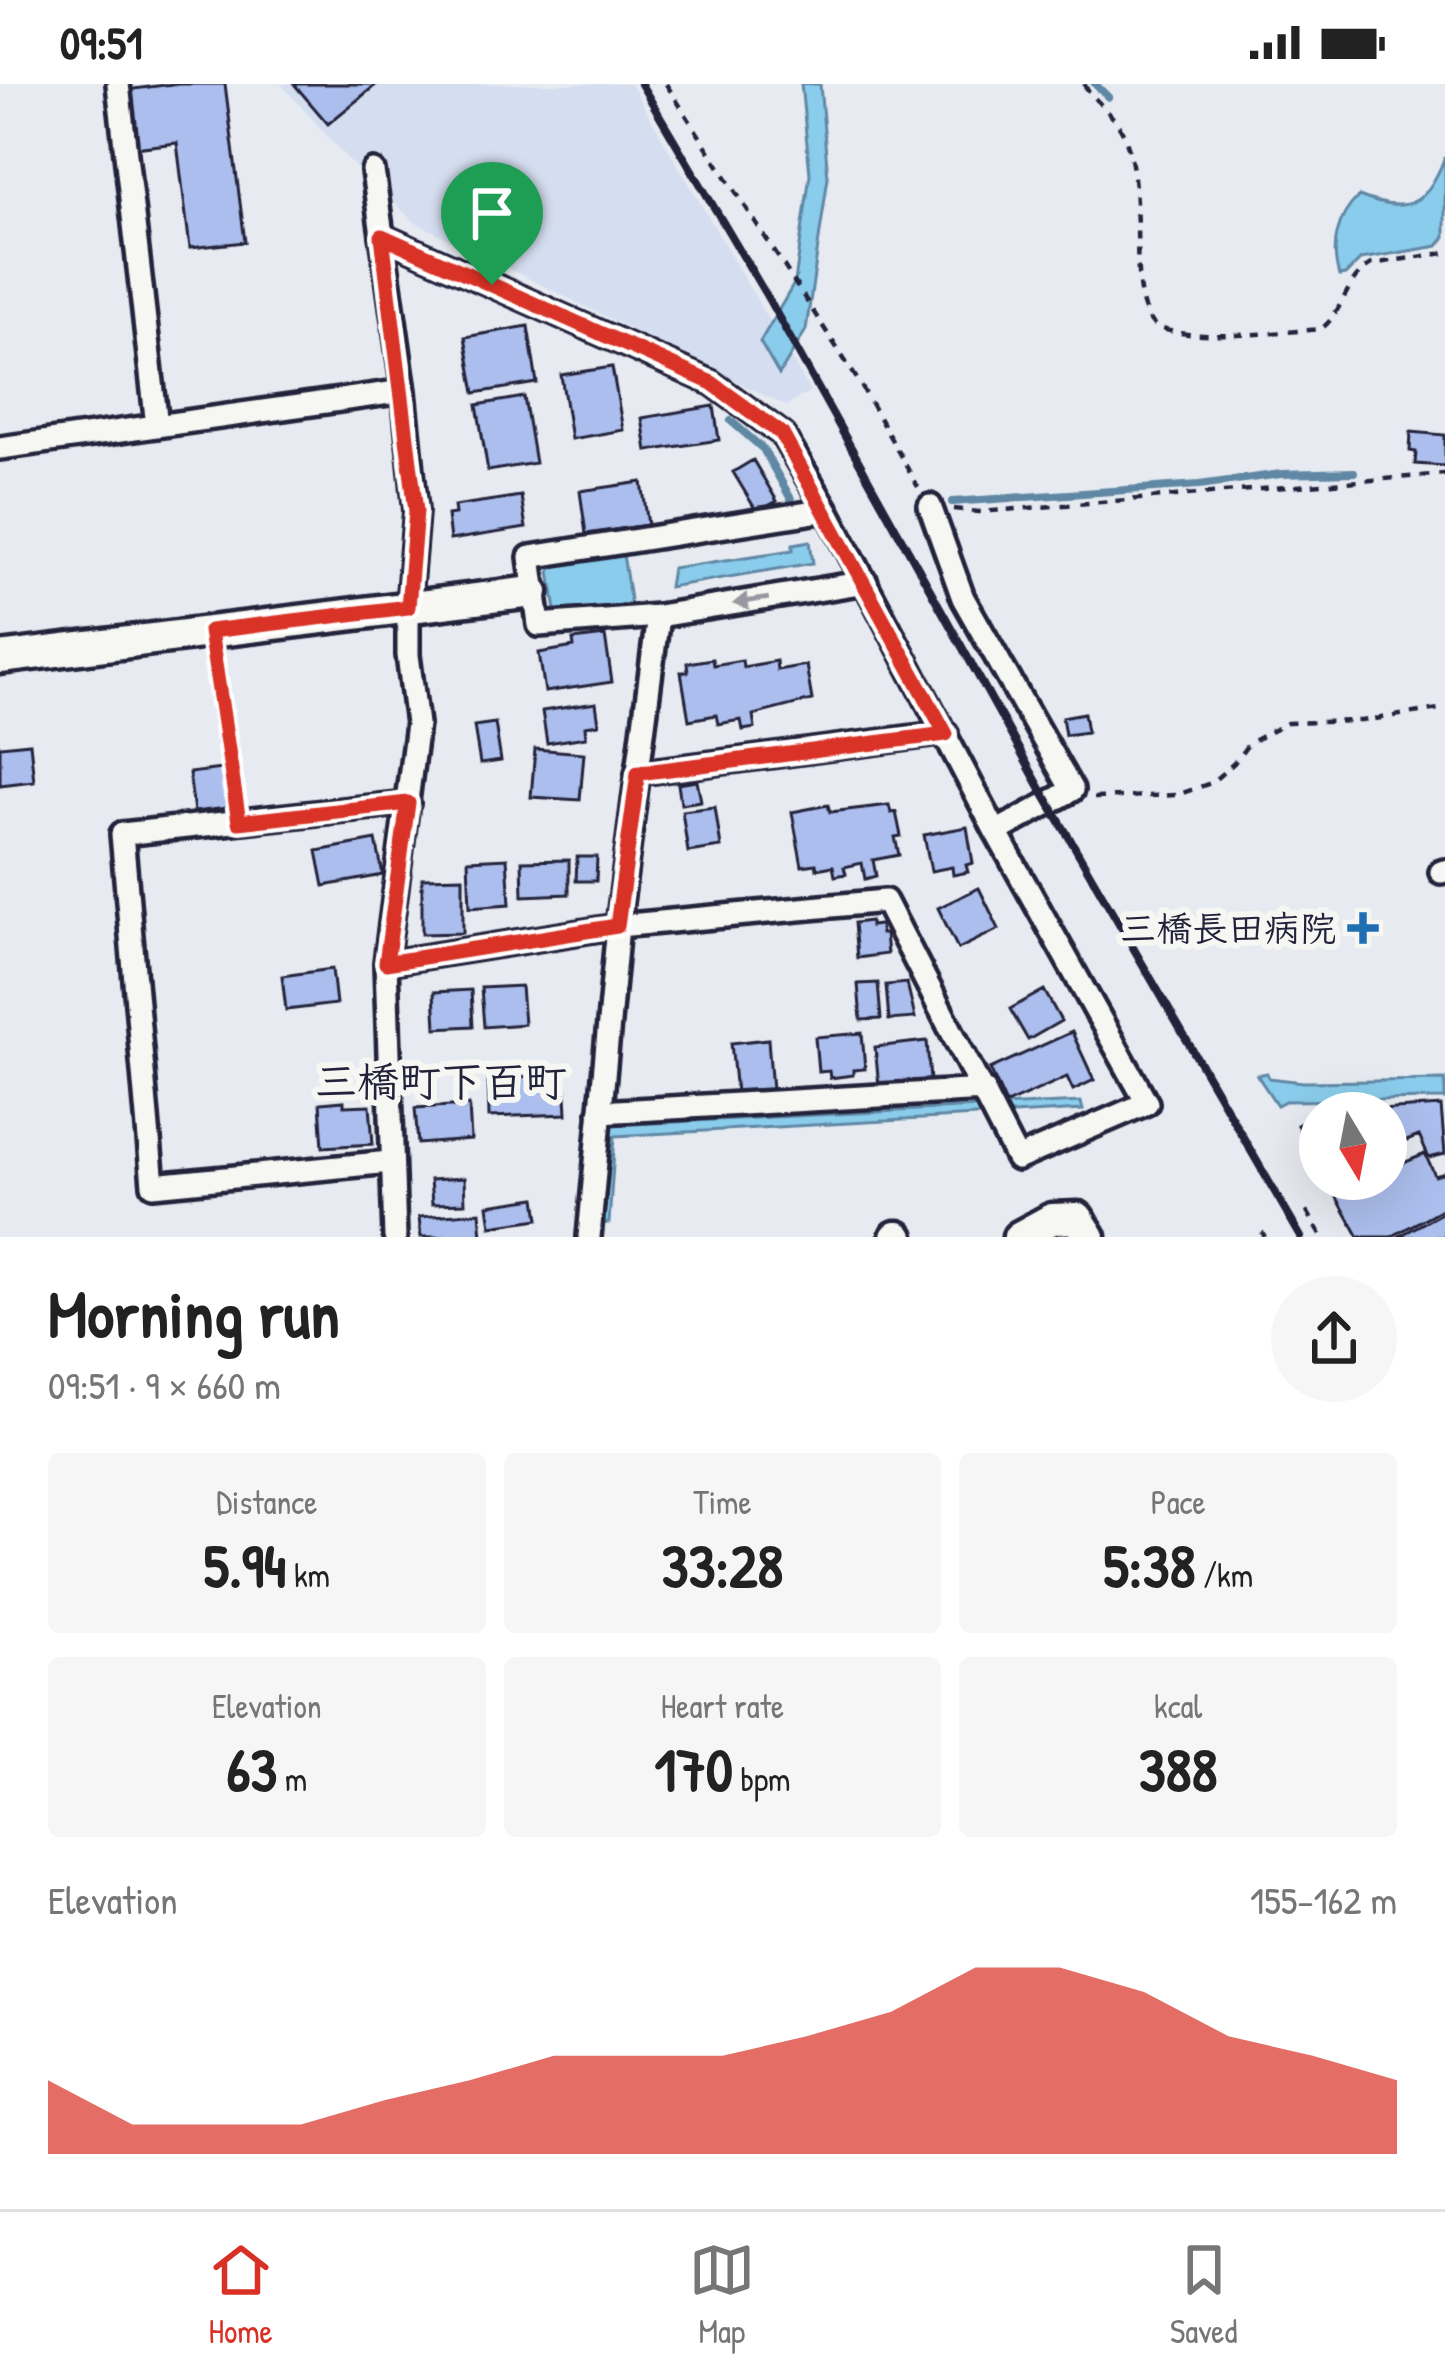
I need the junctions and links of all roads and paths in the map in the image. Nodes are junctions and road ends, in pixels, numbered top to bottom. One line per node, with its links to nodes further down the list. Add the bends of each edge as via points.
1 (118, 84): 8 (street)
2 (666, 84): 11 (path)
3 (1084, 84): 6 (path, via 1124,136 1144,301 1149,321 1162,331 1321,329 1361,270)
4 (373, 171): 5 (street)
5 (382, 236): 7 (street); 12 (street, via 712,383 782,434)
6 (1445, 253)
7 (404, 391): 8 (street); 15 (street, via 416,511)
8 (157, 425): 9 (street)
9 (0, 448)
10 (1445, 474): 11 (path, via 979,512)
11 (930, 506): 22 (street, via 963,598)
12 (827, 510): 13 (street); 14 (street, via 530,557)
13 (866, 582): 16 (street, one-way to 16); 20 (street)
14 (533, 592): 15 (street); 16 (street, via 539,625)
15 (408, 607): 17 (street); 23 (street, via 417,724)
16 (658, 616): 21 (street)
17 (210, 631): 18 (street); 24 (lane)
18 (0, 658)
19 (1445, 708): 22 (path, via 1266,730 1211,783 1177,795 1088,798)
20 (946, 734): 21 (street); 25 (street)
21 (638, 773): 26 (street)
22 (1072, 790): 25 (street)
23 (408, 803): 24 (street); 27 (street)
24 (239, 822): 30 (street, via 122,834 153,1185)
25 (996, 832): 28 (street, via 1147,1103 1018,1160)
26 (617, 926): 27 (street); 28 (street, via 885,901); 29 (street)
27 (386, 963): 30 (street)
28 (984, 1090): 29 (street)
29 (600, 1112): 33 (street)
30 (390, 1162): 32 (street)
31 (1307, 1211): 36 (path)
32 (395, 1237)
33 (589, 1237)
34 (1019, 1237): 35 (street, via 1052,1219 1078,1218)
35 (1090, 1237)
36 (1322, 1237)

